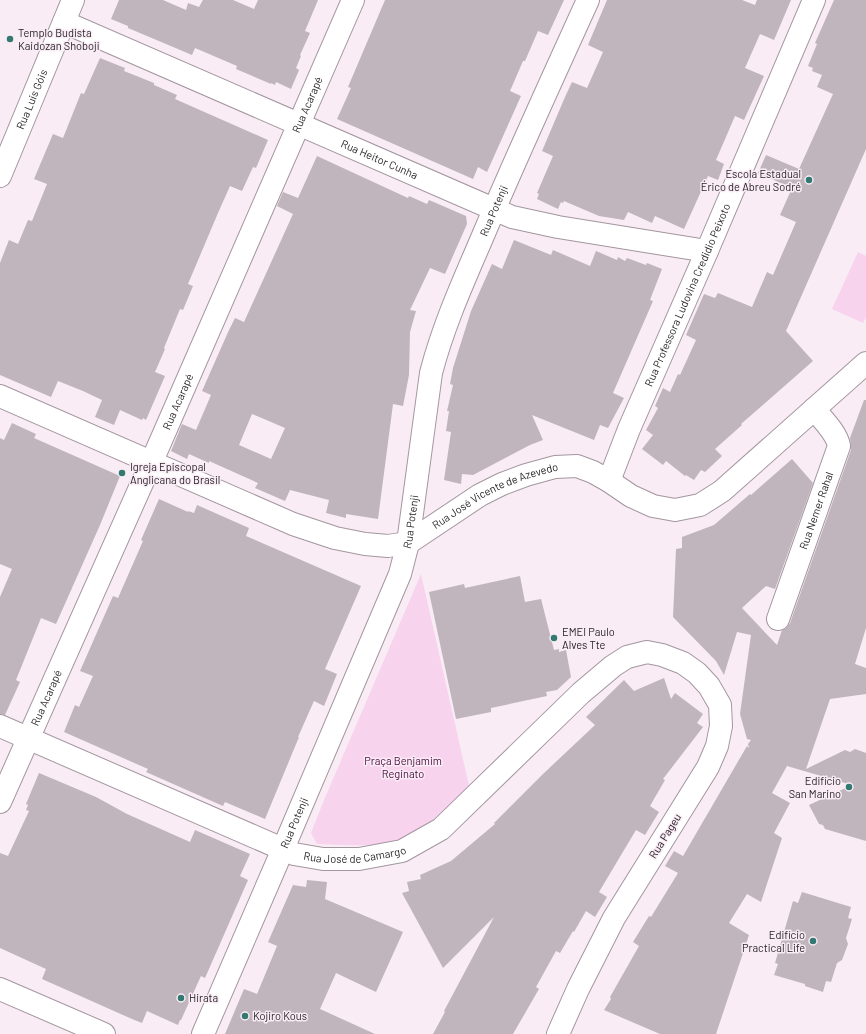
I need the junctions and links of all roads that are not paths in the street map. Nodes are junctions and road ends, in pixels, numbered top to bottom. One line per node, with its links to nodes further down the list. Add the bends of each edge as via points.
1 (73, 0): 5 (street, Rua Luis Góis)
2 (354, 0): 6 (street, Rua Acarapé)
3 (588, 0): 8 (street, Rua Potenji)
4 (814, 0): 9 (street, Rua Professora Ludovina Credidio Peixoto)
5 (64, 22): 6 (street, Rua Heitor Cunha); 7 (street, Rua Luis Góis)
6 (299, 123): 8 (street, Rua Heitor Cunha); 13 (street, Rua Acarapé)
7 (0, 176)
8 (494, 210): 9 (street, Rua Heitor Cunha, via 512,217 558,227); 15 (street, Rua Potenji, via 438,345 431,373)
9 (707, 251): 14 (street, Rua Professora Ludovina Credidio Peixoto, via 629,428)
10 (866, 363): 12 (street, Rua José Vicente de Azevedo)
11 (0, 396): 13 (street, Rua José Vicente de Azevedo)
12 (814, 409): 14 (street, Rua José Vicente de Azevedo, via 722,491 700,505 675,510 653,506 631,496); 16 (street, Rua Nemer Rahal, via 832,431 839,446)
13 (151, 462): 15 (street, Rua José Vicente de Azevedo, via 293,524 335,538 388,546); 19 (street, Rua Acarapé)
14 (610, 481): 15 (street, Rua José Vicente de Azevedo, via 577,466 555,467 526,475 480,495)
15 (408, 543): 21 (street, Rua Potenji, via 397,581)
16 (778, 619)
17 (662, 655): 21 (street, Rua José de Camargo, via 647,652 627,657 613,666 581,693 441,829 402,851 359,859 323,859 294,854); 25 (street, Rua Pageu, via 683,663 709,686 720,705 721,726 717,746 708,767 614,918)
18 (0, 726): 19 (street, Rua José de Camargo)
19 (28, 738): 20 (street, Rua Acarapé); 21 (street, Rua José de Camargo)
20 (0, 802)
21 (283, 849): 24 (street, Rua Potenji)
22 (0, 989): 23 (street)
23 (104, 1034)
24 (203, 1034)
25 (558, 1034)

